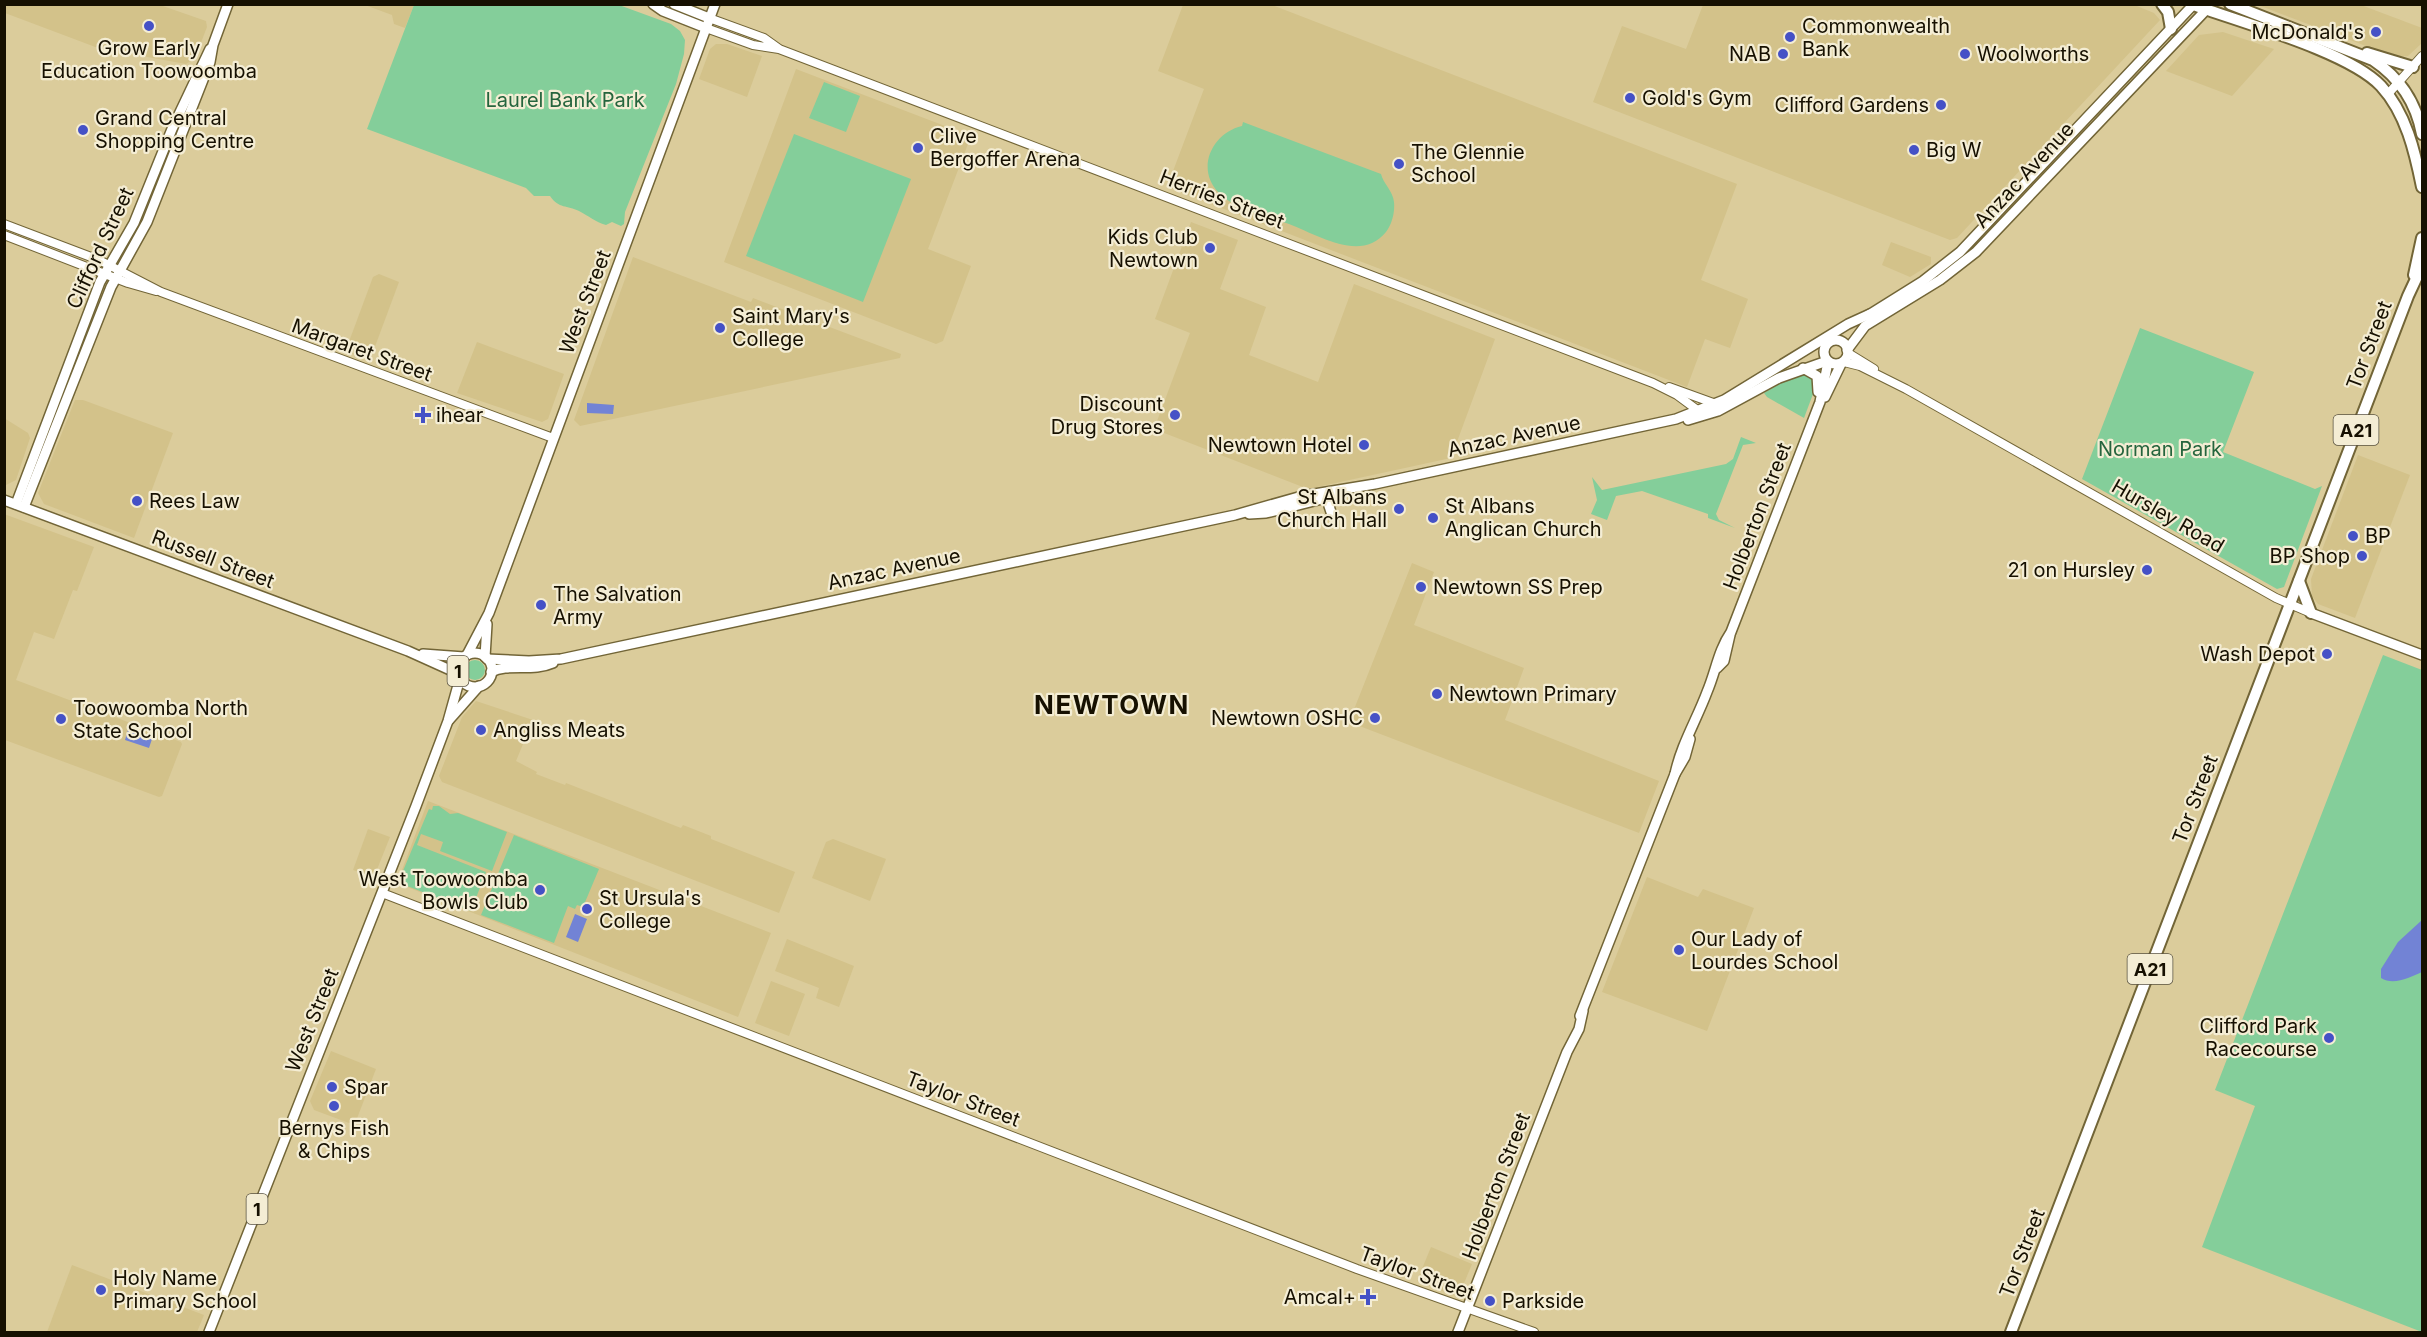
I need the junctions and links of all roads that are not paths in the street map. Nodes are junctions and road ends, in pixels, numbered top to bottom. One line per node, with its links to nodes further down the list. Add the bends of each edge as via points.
1 (228, 4): 12 (main road, Clifford Street)
2 (653, 4): 10 (main road, Herries Street)
3 (674, 4): 9 (main road, Herries Street)
4 (714, 4): 9 (main road, West Street)
5 (2162, 4): 11 (highway)
6 (2193, 5): 8 (highway); 11 (main road, Anzac Avenue)
7 (2235, 5): 14 (highway)
8 (2208, 7): 18 (highway, via 2345,61); 30 (main road, Anzac Avenue, via 1976,252 1940,280 1865,326)
9 (710, 18): 10 (main road, West Street); 13 (street, Herries Street, via 764,38)
10 (706, 28): 13 (street, Herries Street, via 753,45); 40 (main road, West Street)
11 (2171, 29): 28 (main road, Anzac Avenue, via 1960,252)
12 (213, 45): 25 (main road, Clifford Street, via 200,66 134,223); 26 (main road, Clifford Street, via 147,222)
13 (779, 49): 34 (street, Herries Street)
14 (2361, 53): 16 (highway, via 2373,53); 17 (highway)
15 (2422, 56): 16 (street)
16 (2413, 67): 17 (street)
17 (2399, 82): 18 (street); 19 (highway, via 2414,105)
18 (2388, 94): 20 (highway, via 2406,128)
19 (2422, 134)
20 (2422, 187)
21 (4, 224): 25 (street, Margaret Street)
22 (4, 235): 25 (street, Margaret Street)
23 (2422, 238): 27 (highway, Tor Street / A21)
24 (2422, 266): 27 (highway, Tor Street / A21)
25 (107, 269): 26 (street, Margaret Street); 44 (main road, Clifford Street)
26 (118, 275): 40 (street, Margaret Street, via 144,289 161,292); 44 (main road, Clifford Street)
27 (2414, 279): 47 (highway, Tor Street / A21)
28 (1870, 314): 29 (main road, Anzac Avenue); 33 (main road, Anzac Avenue)
29 (1829, 342): 30 (main road, via 1841,342); 31 (main road, Holberton Street, via 1824,354); 33 (main road, Anzac Avenue)
30 (1845, 357): 31 (main road); 37 (main road, Holberton Street); 48 (street, Hursley Road)
31 (1827, 361): 32 (main road, Anzac Avenue); 37 (main road, Holberton Street)
32 (1803, 368): 37 (main road, Holberton Street, via 1818,378); 38 (main road, Anzac Avenue)
33 (1762, 378): 35 (main road, Anzac Avenue)
34 (1653, 383): 35 (street, Herries Street); 36 (street, Herries Street, via 1677,395)
35 (1716, 404): 36 (main road, Anzac Avenue)
36 (1697, 412): 38 (street, Herries Street); 39 (main road, Anzac Avenue)
37 (1816, 412): 61 (main road, Holberton Street, via 1731,632 1724,661 1717,668 1679,755 1676,774 1579,1029)
38 (1710, 414): 39 (main road, Anzac Avenue)
39 (1662, 423): 41 (main road, Anzac Avenue)
40 (553, 438): 49 (main road, West Street / 1)
41 (1375, 484): 42 (main road, Anzac Avenue); 45 (main road, Anzac Avenue, via 1302,496)
42 (1335, 496): 45 (main road, Anzac Avenue, via 1266,513); 46 (main road, via 1329,507)
43 (4, 500): 44 (main road, Russell Street)
44 (20, 506): 51 (main road, Russell Street)
45 (1235, 515): 55 (main road, Anzac Avenue)
46 (1332, 515)
47 (2299, 581): 48 (highway, Tor Street / A21); 50 (highway)
48 (2289, 604): 50 (street, Hursley Road); 65 (highway, Tor Street / A21)
49 (489, 613): 53 (main road, West Street / 1); 54 (main road, West Street / 1)
50 (2311, 613): 52 (main road, Hursley Road)
51 (408, 651): 53 (main road, Russell Street); 57 (main road, Russell Street)
52 (2422, 655)
53 (466, 656): 54 (main road, 1, via 477,654); 57 (main road, 1, via 459,665)
54 (486, 658): 55 (main road, Anzac Avenue); 56 (main road, 1)
55 (561, 659): 56 (main road, Anzac Avenue, via 537,668)
56 (491, 672): 58 (main road, 1)
57 (459, 676): 58 (main road, 1, via 470,686); 59 (main road, West Street / 1)
58 (479, 686): 59 (main road, West Street / 1)
59 (448, 721): 60 (main road, West Street / 1)
60 (382, 893): 61 (street, Taylor Street); 62 (main road, West Street / 1)
61 (1467, 1310): 63 (main road, Holberton Street); 64 (street, Taylor Street)
62 (209, 1332)
63 (1458, 1332)
64 (1534, 1332)
65 (2011, 1332)

